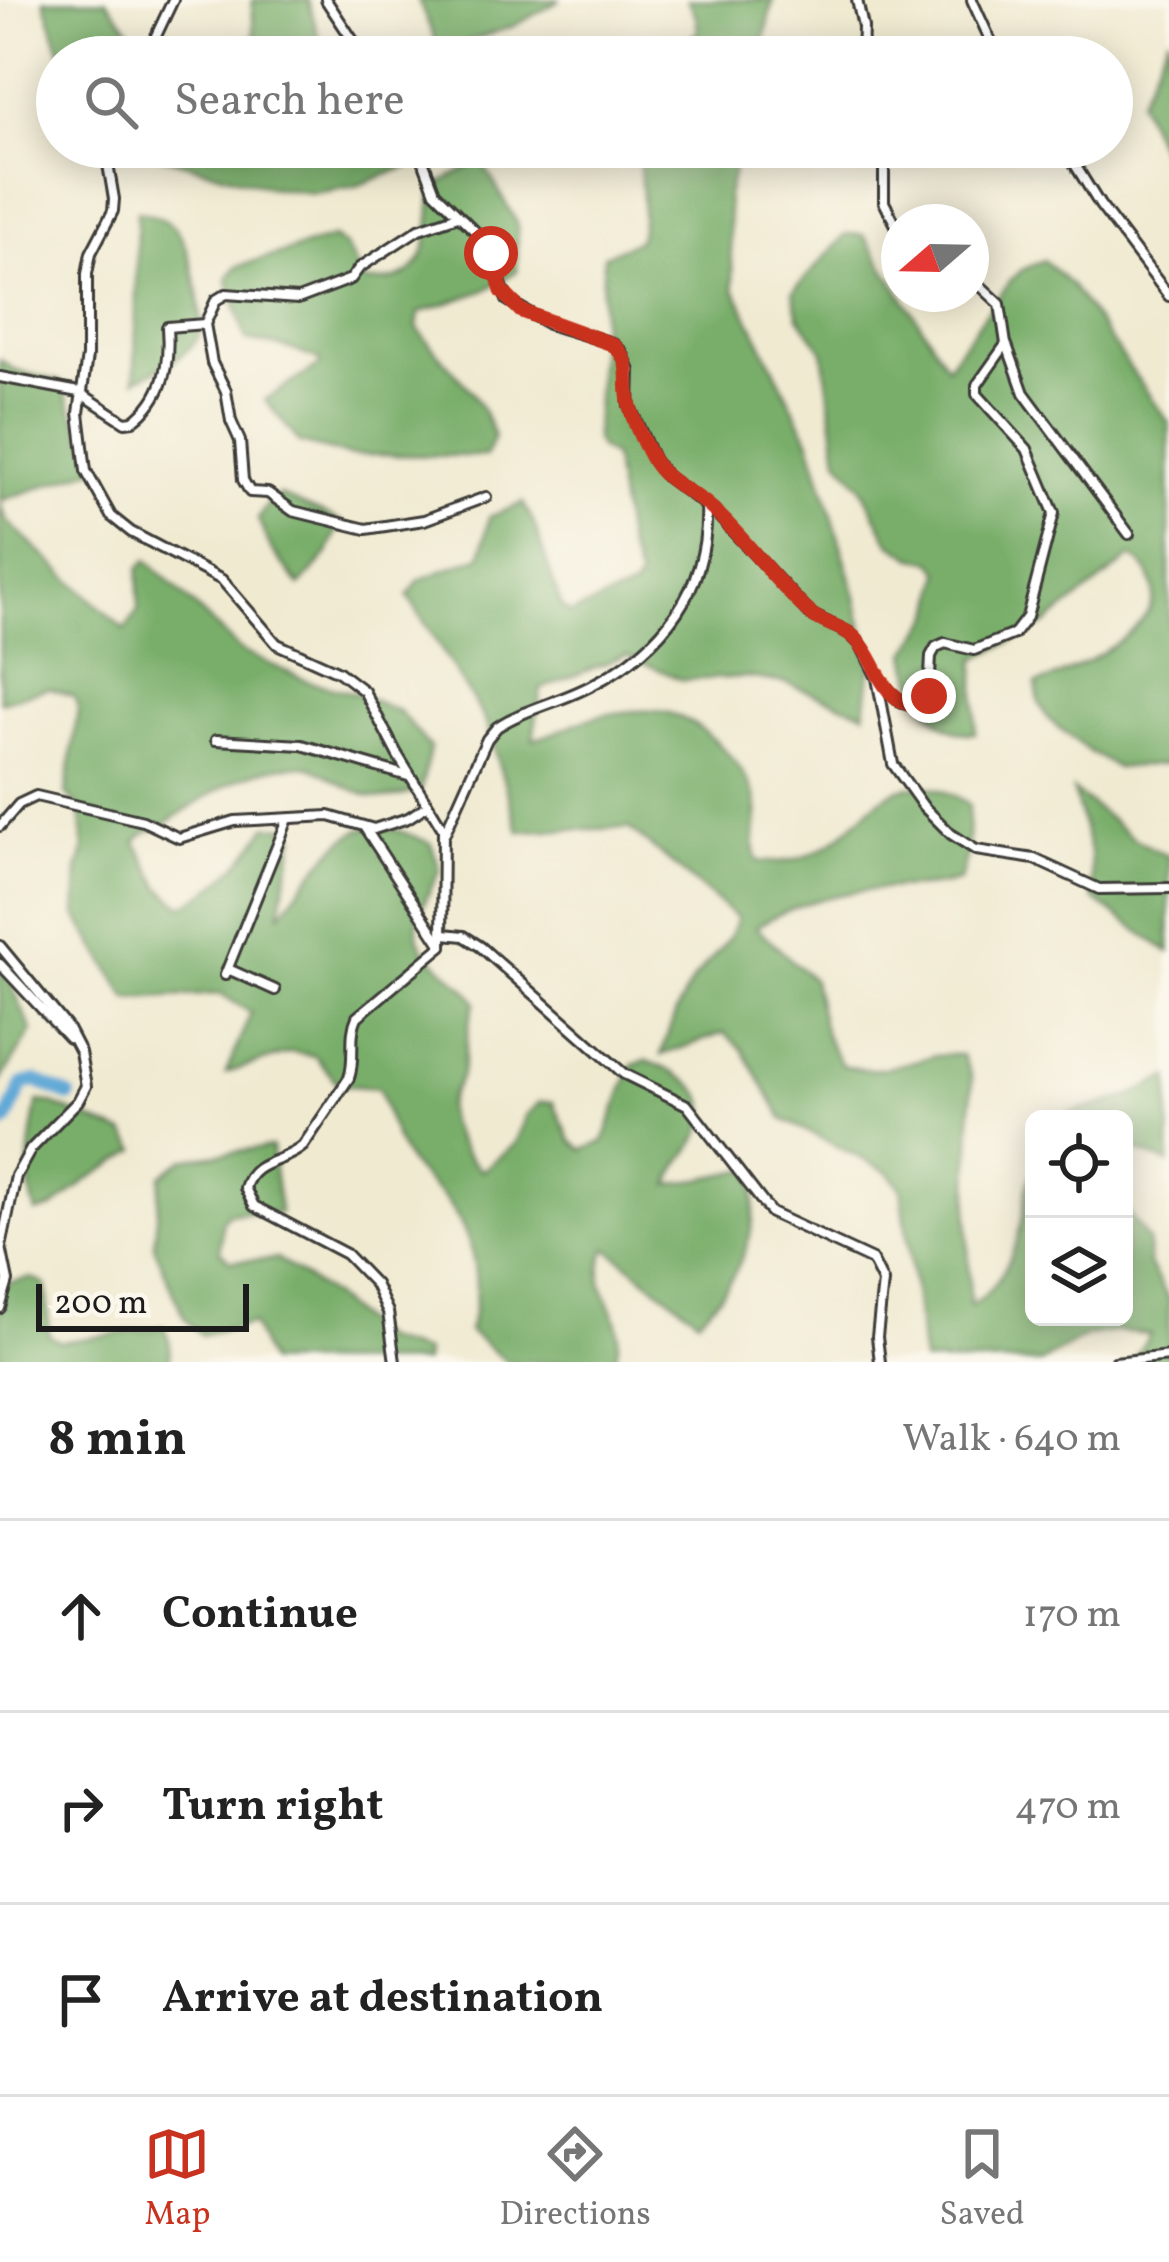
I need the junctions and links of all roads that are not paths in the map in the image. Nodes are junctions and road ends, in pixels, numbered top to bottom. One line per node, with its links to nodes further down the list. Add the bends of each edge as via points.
1 (173, 0): 5 (street)
2 (326, 0): 6 (street)
3 (857, 0): 7 (street)
4 (972, 0): 8 (street)
5 (156, 36)
6 (350, 36)
7 (863, 36)
8 (988, 36)
9 (108, 168): 20 (street, via 113,211 91,254)
10 (424, 168): 14 (street)
11 (884, 168): 13 (street)
12 (1077, 168): 16 (street)
13 (885, 204)
14 (458, 216): 17 (street, via 419,230 351,279 298,298 226,294); 22 (street, via 486,242 507,301 622,352 629,405 654,461)
15 (989, 294): 18 (street, via 1000,304)
16 (1169, 296)
17 (205, 324): 20 (street, via 167,327 163,388 140,418 125,422); 21 (street, via 250,492 366,530)
18 (1006, 344): 23 (street, via 1024,393); 24 (street, via 977,394 1027,449 1054,513 1027,617 1013,634 974,650 936,647 929,696 915,706 902,704)
19 (0, 376): 20 (street)
20 (80, 392): 26 (street, via 86,471 112,516 222,580 277,644 355,682)
21 (486, 497)
22 (706, 504): 24 (street, via 810,614 861,645); 31 (street, via 695,580 675,619 591,686 497,727)
23 (1129, 534)
24 (877, 678): 32 (street, via 893,764 950,834 976,850 1034,859 1099,889)
25 (216, 740): 26 (street, via 302,745)
26 (411, 776): 27 (street)
27 (428, 805): 30 (street, via 391,825); 31 (street)
28 (288, 819): 29 (street, via 235,821 179,838 143,821 36,796); 30 (street, via 339,817); 37 (street, via 226,972)
29 (0, 826)
30 (365, 828): 35 (street)
31 (444, 835): 33 (street)
32 (1169, 888)
33 (444, 934): 35 (street); 43 (street, via 481,946 624,1074 687,1106 771,1213 872,1260 884,1282)
34 (0, 946): 38 (street)
35 (442, 946): 42 (street, via 356,1016 349,1078 303,1146 256,1168 245,1188 254,1206 346,1254 375,1284)
36 (0, 964): 38 (street)
37 (274, 990)
38 (76, 1041): 39 (street, via 84,1093 23,1159)
39 (3, 1225): 40 (street, via 8,1293)
40 (0, 1308)
41 (1169, 1356): 44 (street)
42 (395, 1362)
43 (880, 1362)
44 (1115, 1362)

